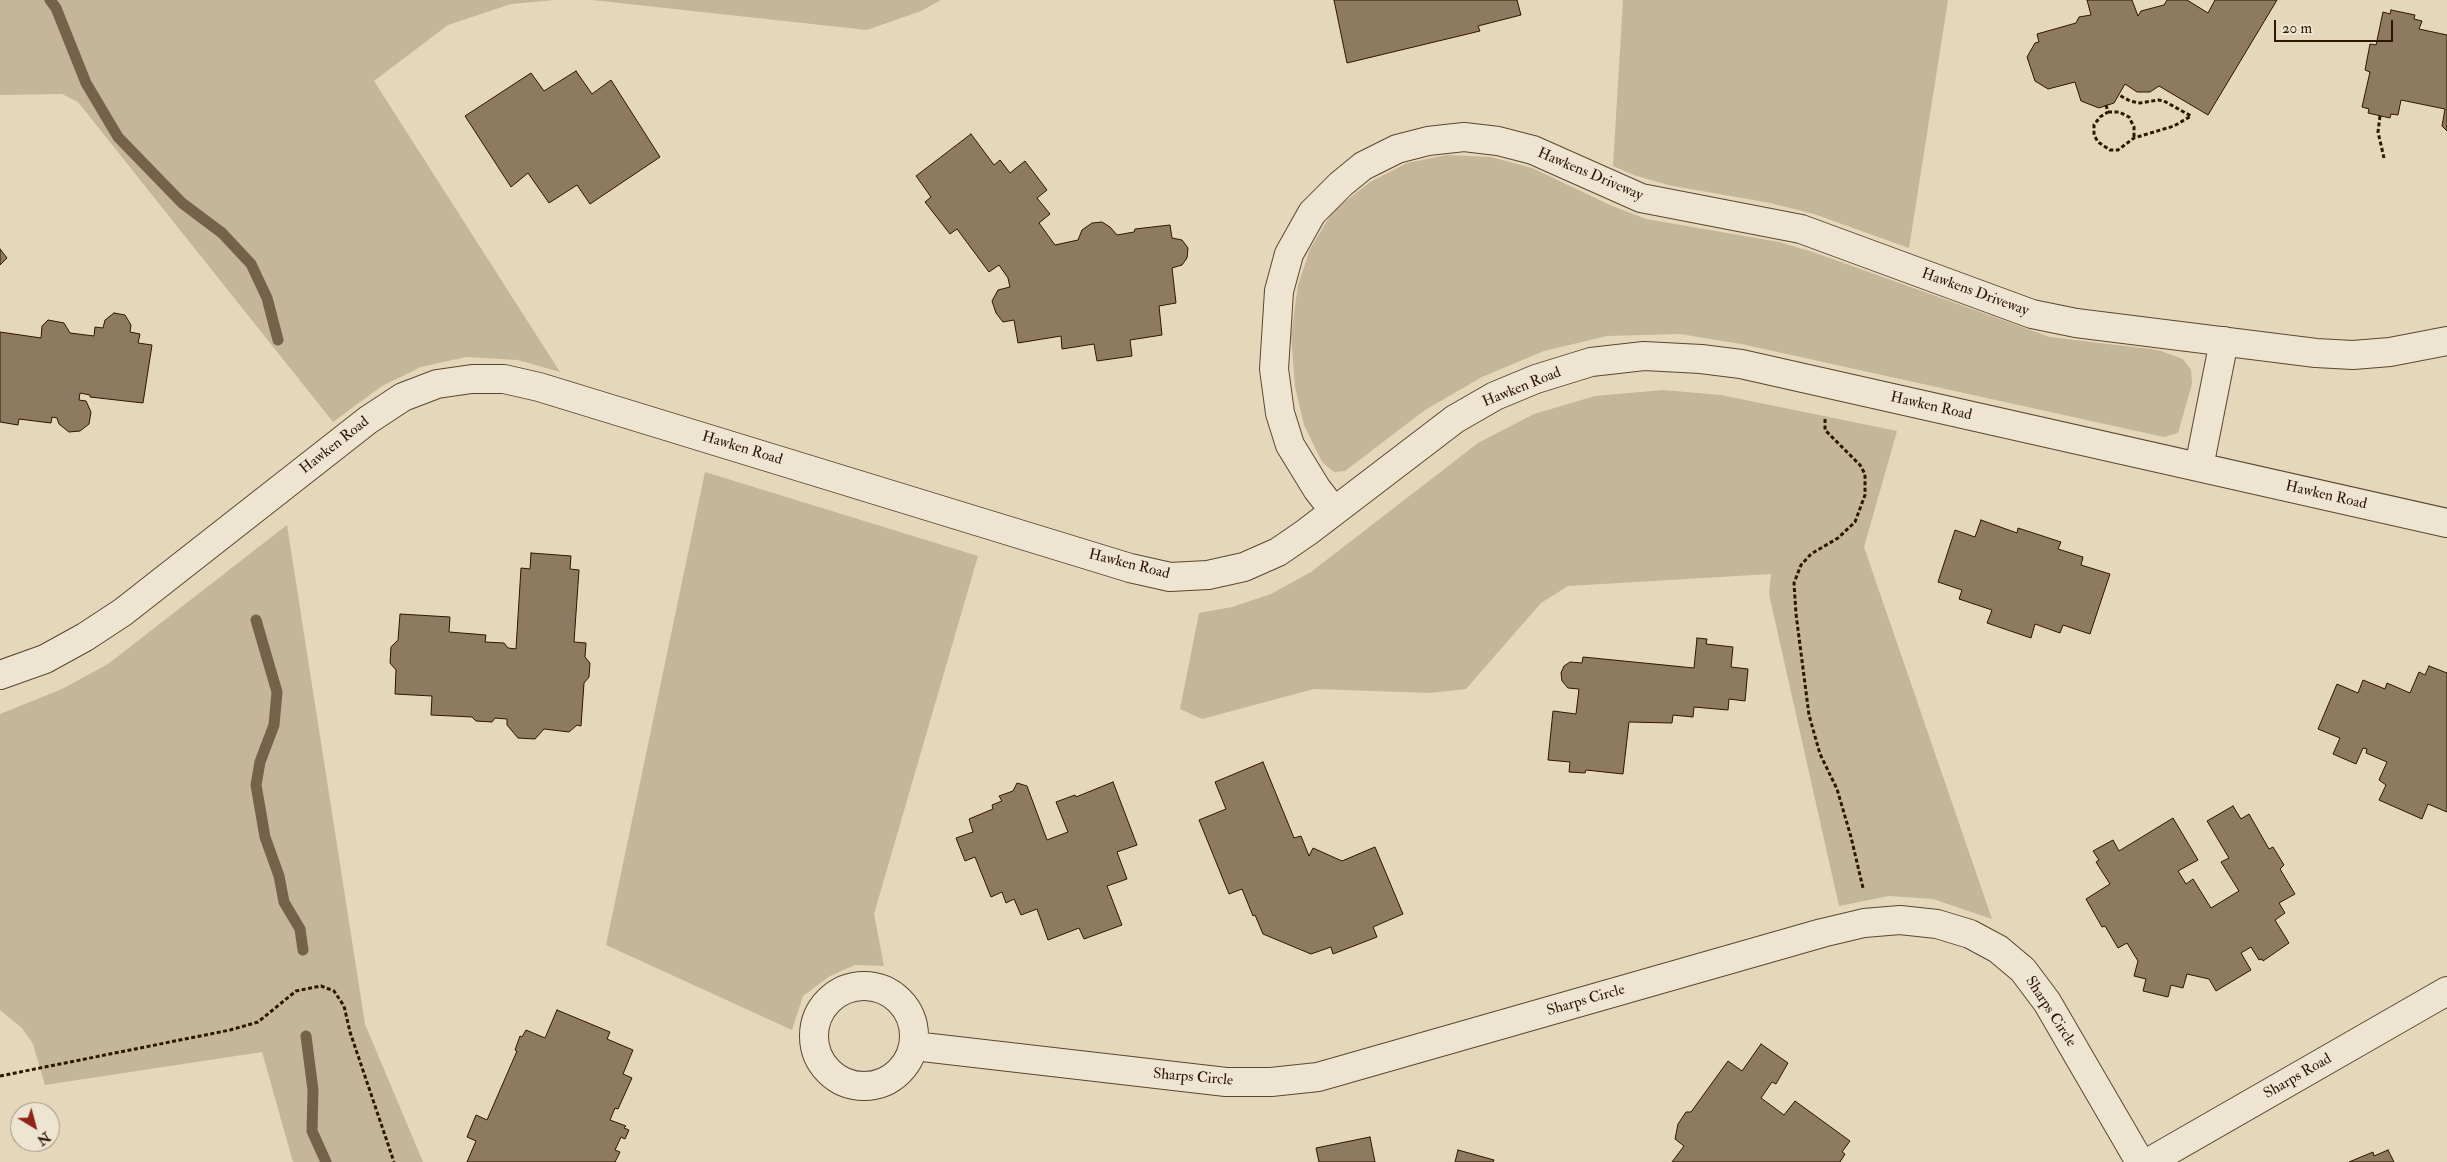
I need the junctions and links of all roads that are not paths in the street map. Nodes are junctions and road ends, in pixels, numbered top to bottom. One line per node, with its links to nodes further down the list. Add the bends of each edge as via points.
1 (2447, 341): 2 (street, Hawkens Driveway, via 2353,355)
2 (2224, 342): 3 (street); 4 (street, Hawkens Driveway, via 2076,323 2032,314 1801,229 1641,198 1534,150 1464,137 1428,141 1397,149 1363,166 1340,184 1312,213 1289,254 1279,291 1274,369 1280,413 1290,445)
3 (2199, 467): 4 (street, Hawken Road, via 1741,364 1644,356 1591,362 1495,396 1454,419); 5 (street, Hawken Road)
4 (1334, 511): 6 (street, Hawken Road, via 1278,552 1244,567 1208,575 1170,578 539,388 504,379 472,379 436,384 402,397 115,617 46,659)
5 (2447, 523)
6 (0, 675)
7 (2447, 991): 10 (street, Sharps Road)
8 (914, 1046): 9 (street, Sharps Circle, via 1226,1082 1309,1078 1389,1058 1822,933 1900,920 1937,924 1970,934 2023,970 2047,1002)
9 (2140, 1162)
10 (2149, 1162)

